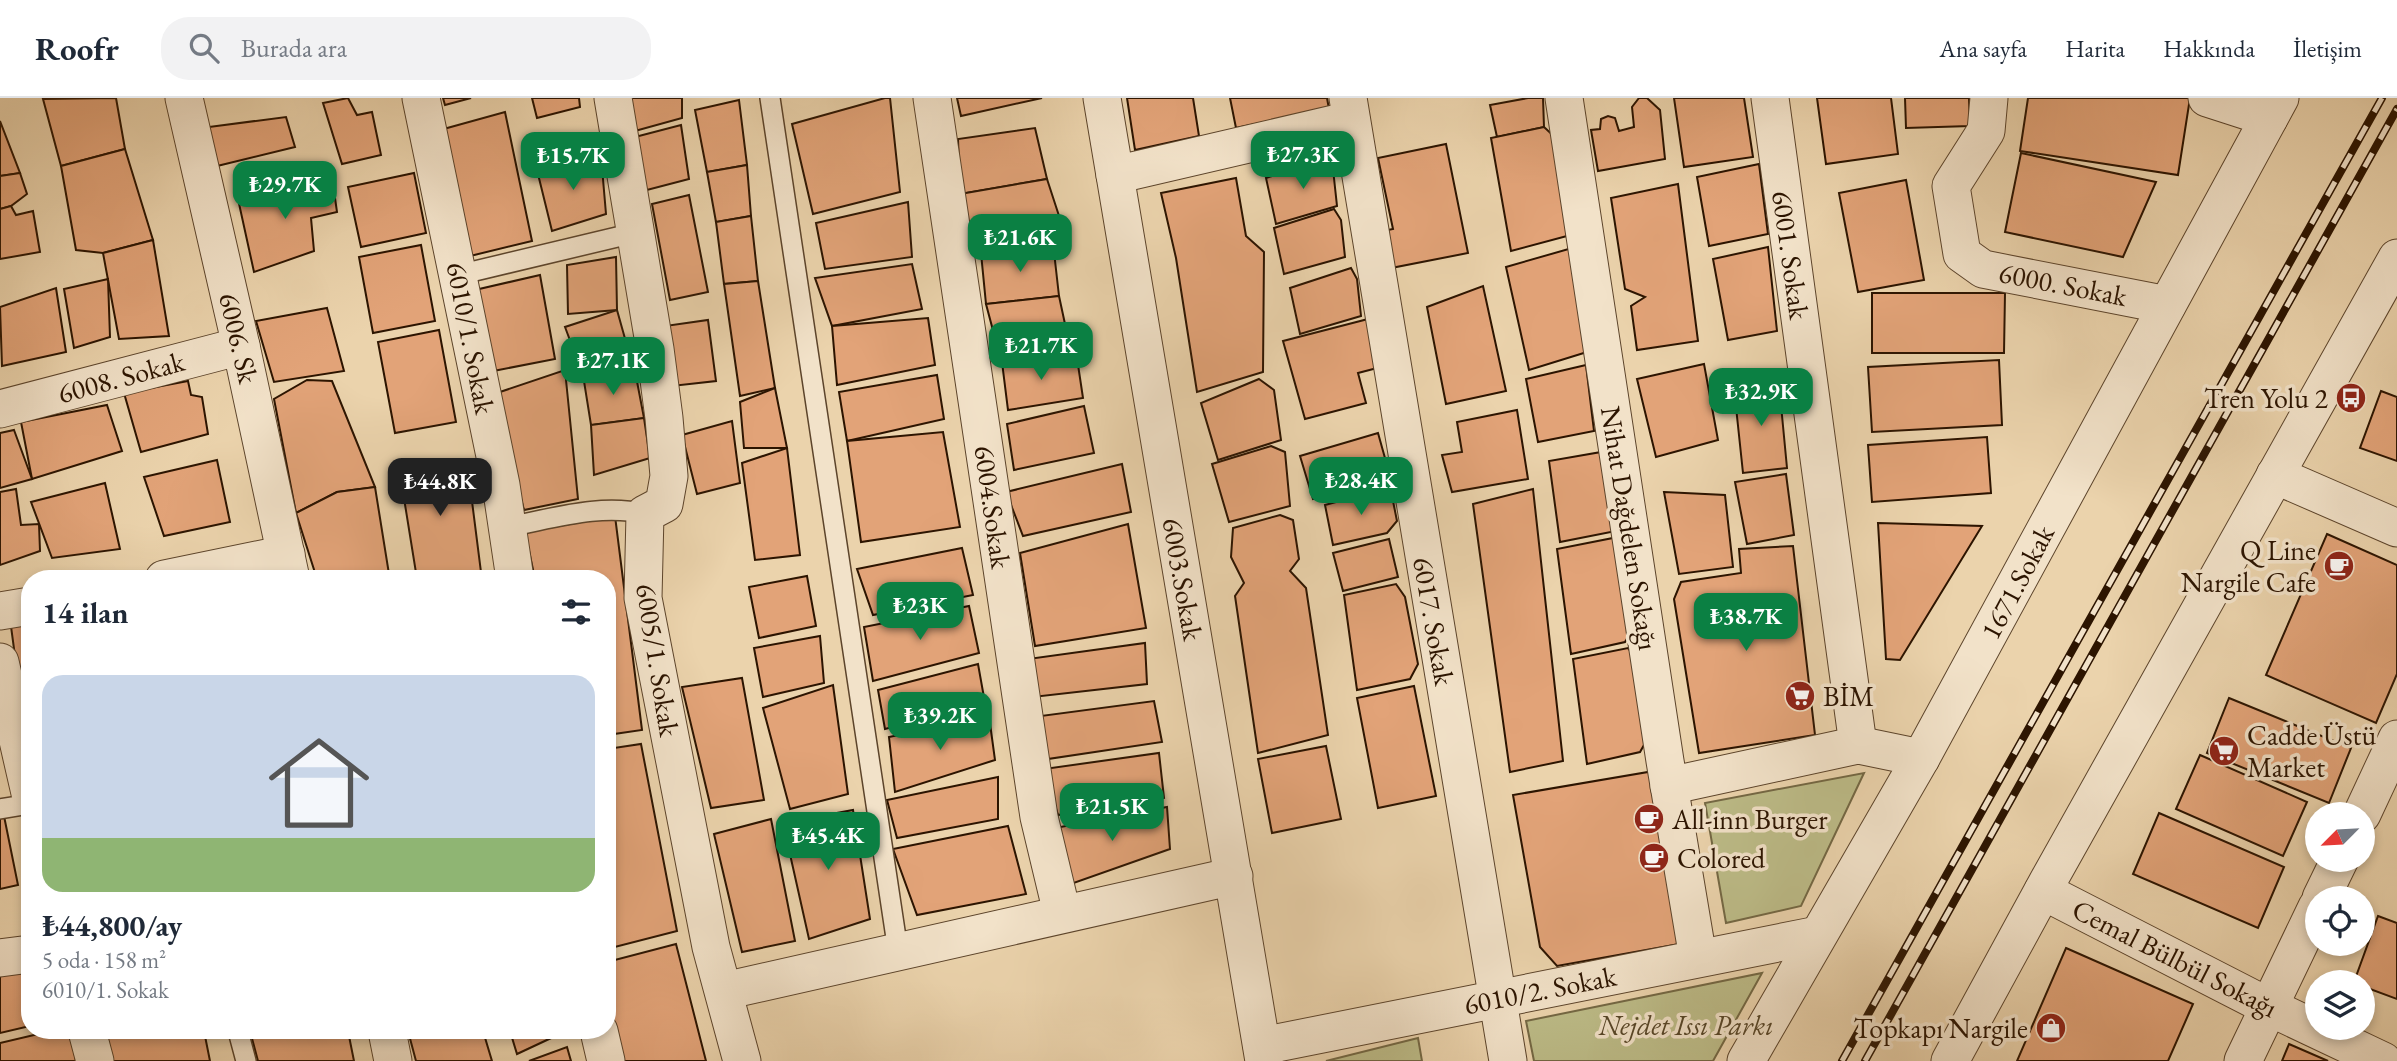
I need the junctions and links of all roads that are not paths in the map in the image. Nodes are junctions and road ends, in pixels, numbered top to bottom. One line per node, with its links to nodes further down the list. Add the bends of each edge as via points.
1 (184, 98): 18 (street, 6006. Sk)
2 (421, 98): 16 (street, 6010/1. Sokak)
3 (613, 98): 14 (street)
4 (770, 98): 43 (lane)
5 (932, 98): 40 (street, 6004.Sokak, via 1038,817)
6 (1102, 98): 13 (street, 6003.Sokak)
7 (1564, 98): 34 (street, Nihat Dağdelen Sokağı)
8 (1770, 98): 31 (street, 6001. Sokak)
9 (1989, 98): 17 (street, 6000. Sokak, via 1986,131 1951,186 1962,254 1983,269)
10 (2207, 98): 11 (street)
11 (2274, 108): 17 (street, 1671.Sokak)
12 (1349, 109): 13 (street); 48 (street, 6017. Sokak)
13 (1115, 175): 38 (street, 6003.Sokak)
14 (634, 233): 16 (lane); 21 (street, via 655,349 669,476 664,504)
15 (2397, 258): 20 (street)
16 (458, 275): 22 (street, 6010/1. Sokak)
17 (2167, 305): 33 (street, 1671.Sokak)
18 (241, 346): 19 (street, 6008. Sokak); 24 (street, 6006. Sk)
19 (0, 409)
20 (2275, 475): 23 (street); 39 (street)
21 (645, 514): 22 (lane, via 603,510); 47 (street, 6005/1. Sokak, via 643,598 711,947)
22 (507, 527): 26 (street, 6010/1. Sokak)
23 (2397, 528)
24 (288, 566): 25 (street)
25 (250, 570)
26 (514, 570)
27 (21, 608): 28 (street)
28 (0, 611)
29 (2, 679): 32 (street)
30 (2397, 740): 35 (street)
31 (1857, 745): 33 (street); 34 (street)
32 (21, 756)
33 (1921, 758): 42 (street, 1671.Sokak)
34 (1669, 786): 46 (street, Nihat Dağdelen Sokağı)
35 (2367, 802)
36 (21, 806): 37 (lane)
37 (0, 809)
38 (1234, 876): 40 (street); 54 (street, 6003.Sokak)
39 (2043, 891): 49 (street, Cemal Bülbül Sokağı); 62 (street)
40 (1062, 913): 43 (street)
41 (2305, 932): 49 (street)
42 (1818, 935): 46 (street, 6010/2. Sokak); 61 (street, 1671.Sokak)
43 (898, 951): 47 (street)
44 (21, 955): 45 (street)
45 (0, 958)
46 (1698, 958): 48 (street, 6010/2. Sokak)
47 (724, 991): 59 (street, 6005/1. Sokak)
48 (1497, 999): 54 (street, 6010/2. Sokak); 60 (street, 6017. Sokak)
49 (2269, 1007): 63 (street); 64 (street, Cemal Bülbül Sokağı)
50 (89, 1039): 55 (street)
51 (240, 1039): 56 (lane)
52 (389, 1039): 57 (street)
53 (601, 1039): 58 (street)
54 (1263, 1053)
55 (95, 1061)
56 (246, 1061)
57 (393, 1061)
58 (606, 1061)
59 (742, 1061)
60 (1508, 1061)
61 (1746, 1061)
62 (1950, 1061)
63 (2244, 1061)
64 (2383, 1061)

